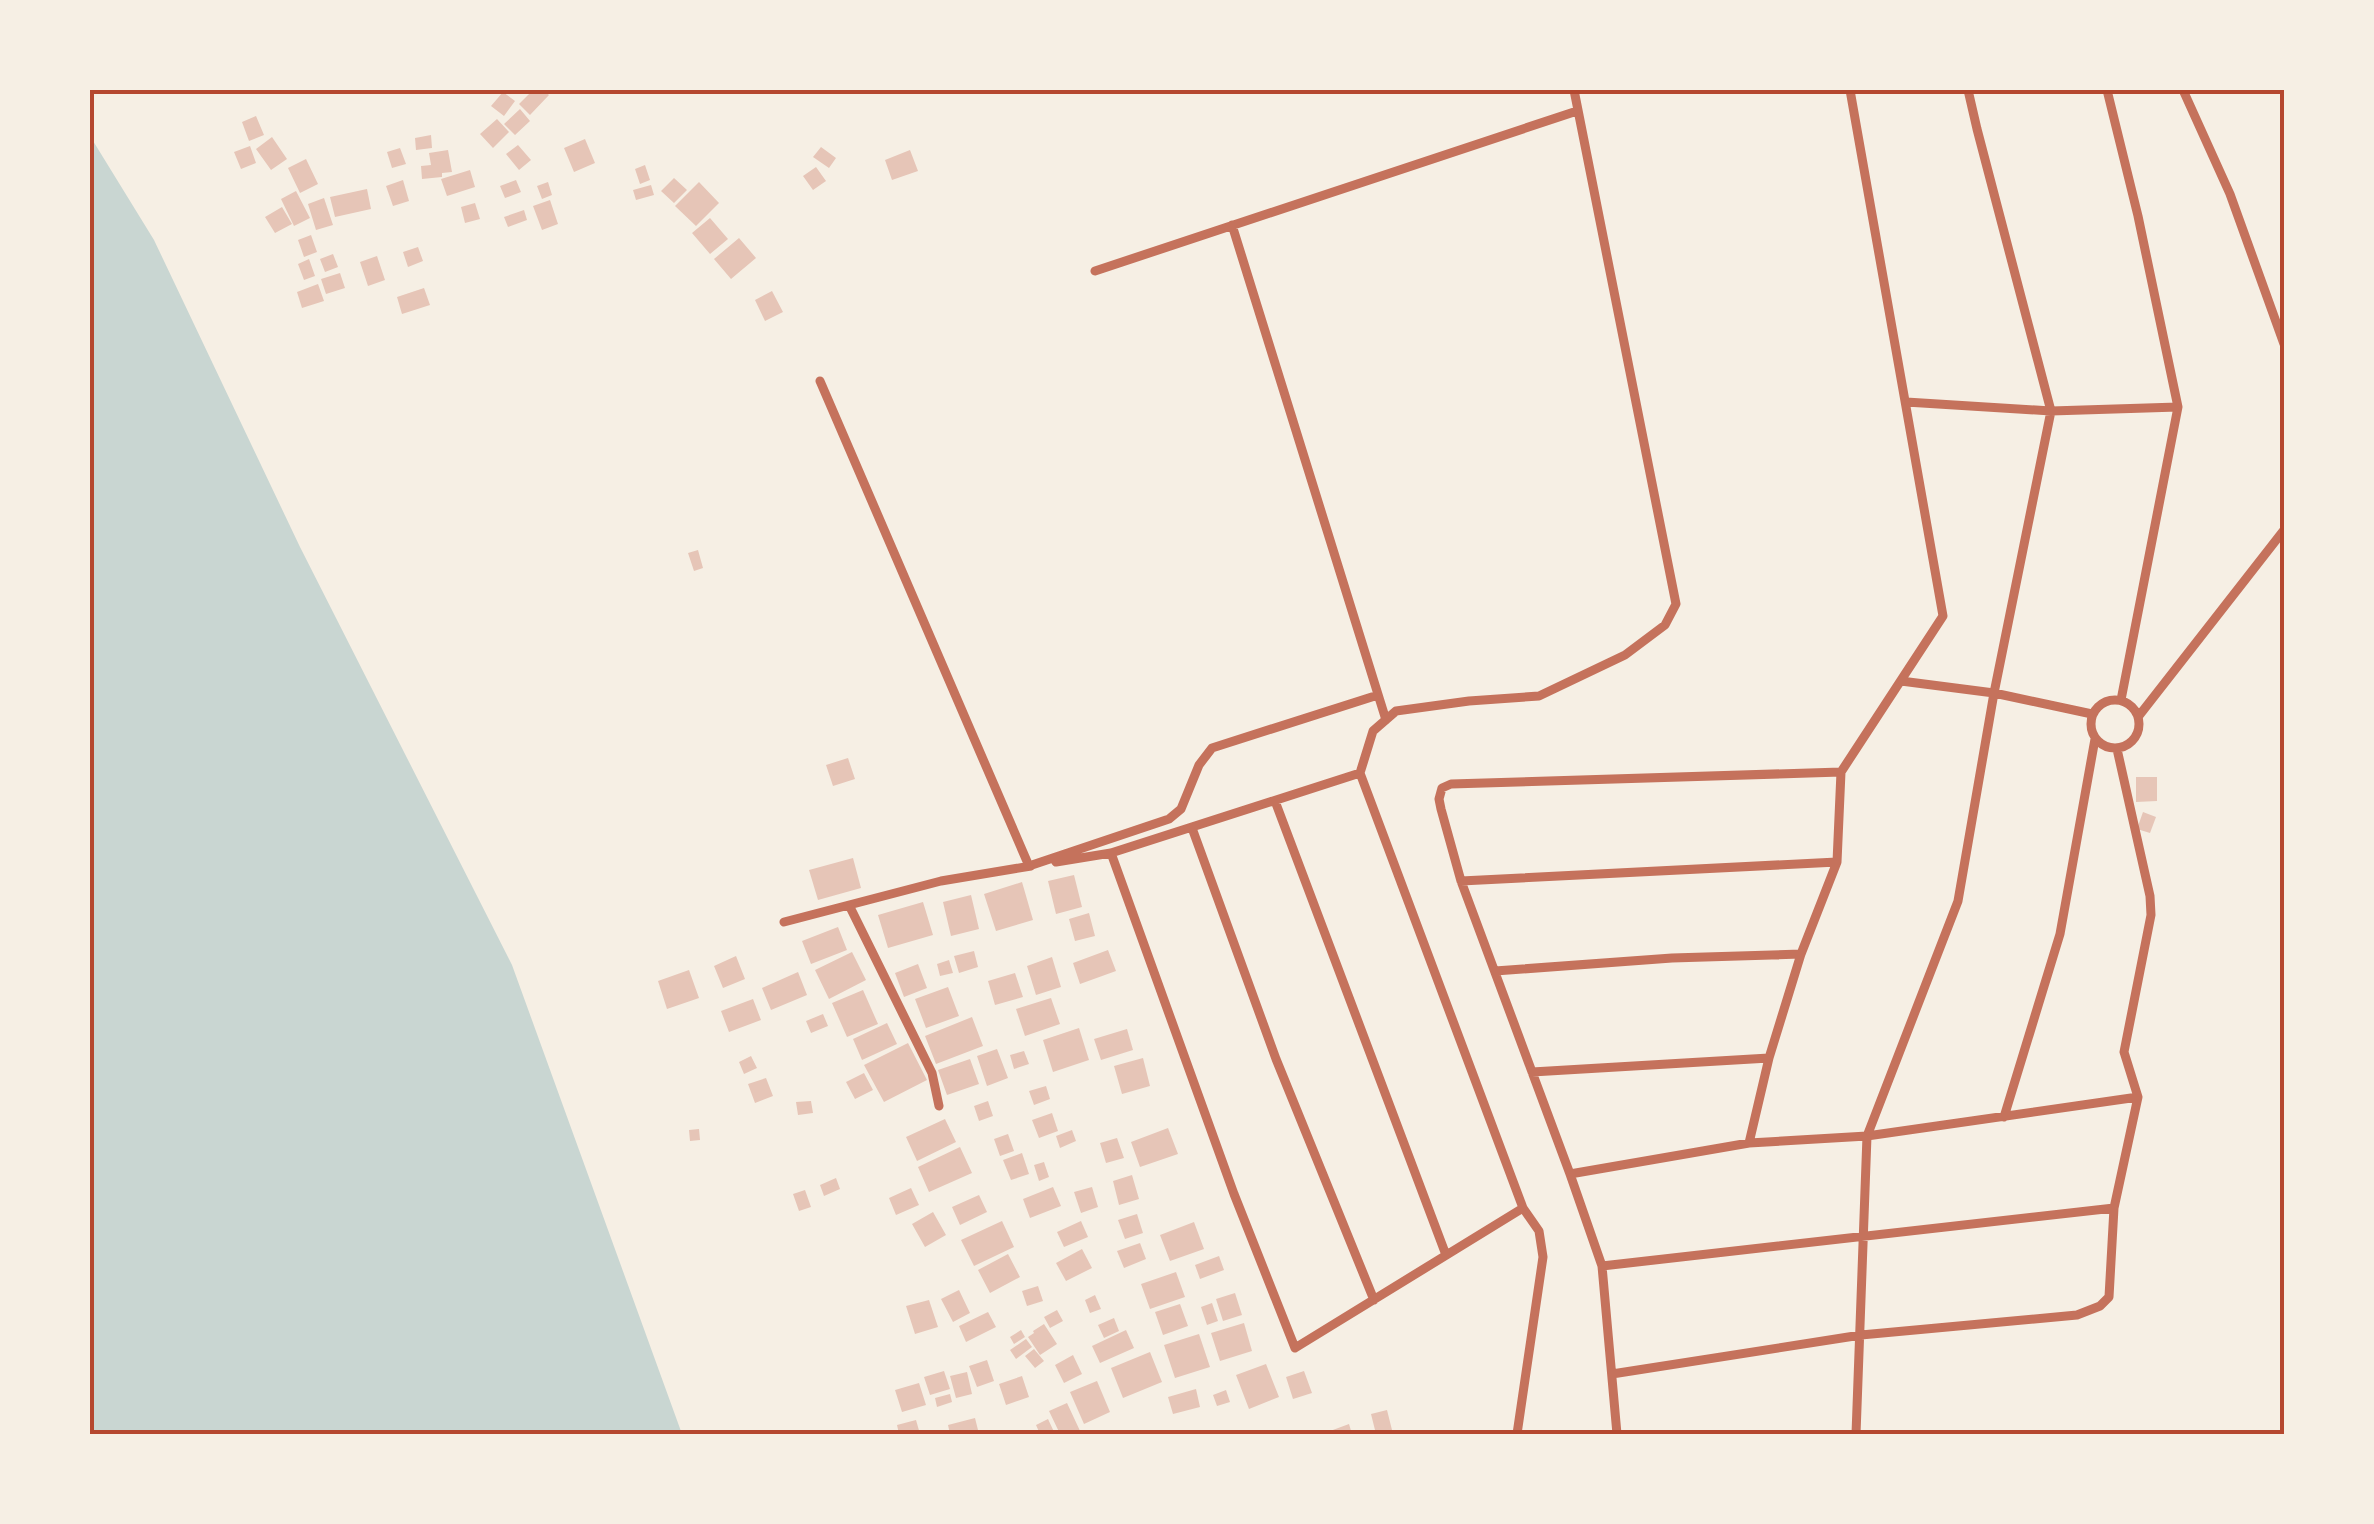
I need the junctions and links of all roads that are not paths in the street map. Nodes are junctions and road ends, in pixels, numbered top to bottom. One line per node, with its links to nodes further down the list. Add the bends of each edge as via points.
1 (1574, 90): 6 (street)
2 (1850, 90): 11 (street)
3 (1968, 90): 13 (street)
4 (2108, 90): 12 (street)
5 (2182, 90): 9 (street, via 2230,194)
6 (1578, 111): 7 (street); 21 (street, via 1676,604 1665,624 1625,655 1538,696 1396,711)
7 (1232, 226): 8 (street); 17 (street)
8 (1095, 271)
9 (2284, 344)
10 (820, 381): 30 (street)
11 (1906, 402): 13 (street); 15 (street, via 1943,616)
12 (2178, 407): 13 (street); 18 (street)
13 (2051, 412): 16 (street)
14 (2284, 530): 20 (street)
15 (1901, 681): 16 (street); 25 (street)
16 (1994, 693): 19 (street); 41 (street, via 1958,902)
17 (1378, 695): 21 (street); 30 (street, via 1212,748 1181,809 1169,819)
18 (2120, 700): 19 (street, via 2104,702); 20 (street)
19 (2092, 714): 22 (street)
20 (2138, 717): 23 (street, via 2133,741)
21 (1386, 720): 24 (street, via 1373,731)
22 (2094, 739): 23 (street); 40 (street, via 2060,934)
23 (2118, 749): 38 (street, via 2152,915 2124,1052)
24 (1360, 772): 26 (street); 44 (street)
25 (1840, 772): 29 (street); 31 (street, via 1451,784 1439,798)
26 (1275, 801): 27 (street); 47 (street)
27 (1192, 828): 28 (street); 49 (street)
28 (1111, 853): 30 (street); 49 (street, via 1295,1348)
29 (1837, 862): 31 (street); 34 (street)
30 (1029, 866): 32 (street)
31 (1461, 880): 35 (street)
32 (849, 905): 33 (street); 39 (street, via 932,1073)
33 (784, 922)
34 (1801, 954): 35 (street); 36 (street)
35 (1495, 971): 37 (street)
36 (1769, 1058): 37 (street); 42 (street)
37 (1532, 1072): 43 (street)
38 (2138, 1097): 40 (street); 45 (street)
39 (939, 1106)
40 (2004, 1117): 41 (street)
41 (1867, 1136): 42 (street); 46 (street)
42 (1749, 1143): 43 (street)
43 (1570, 1174): 48 (street)
44 (1522, 1208): 47 (street); 52 (street, via 1539,1231 1543,1258)
45 (2114, 1208): 46 (street); 50 (street, via 2109,1297 2100,1306 2078,1315)
46 (1862, 1238): 48 (street); 50 (street)
47 (1446, 1255): 49 (street)
48 (1602, 1266): 51 (street)
49 (1374, 1300)
50 (1862, 1335): 51 (street); 54 (street)
51 (1612, 1374): 53 (street)
52 (1517, 1434)
53 (1617, 1434)
54 (1856, 1434)

